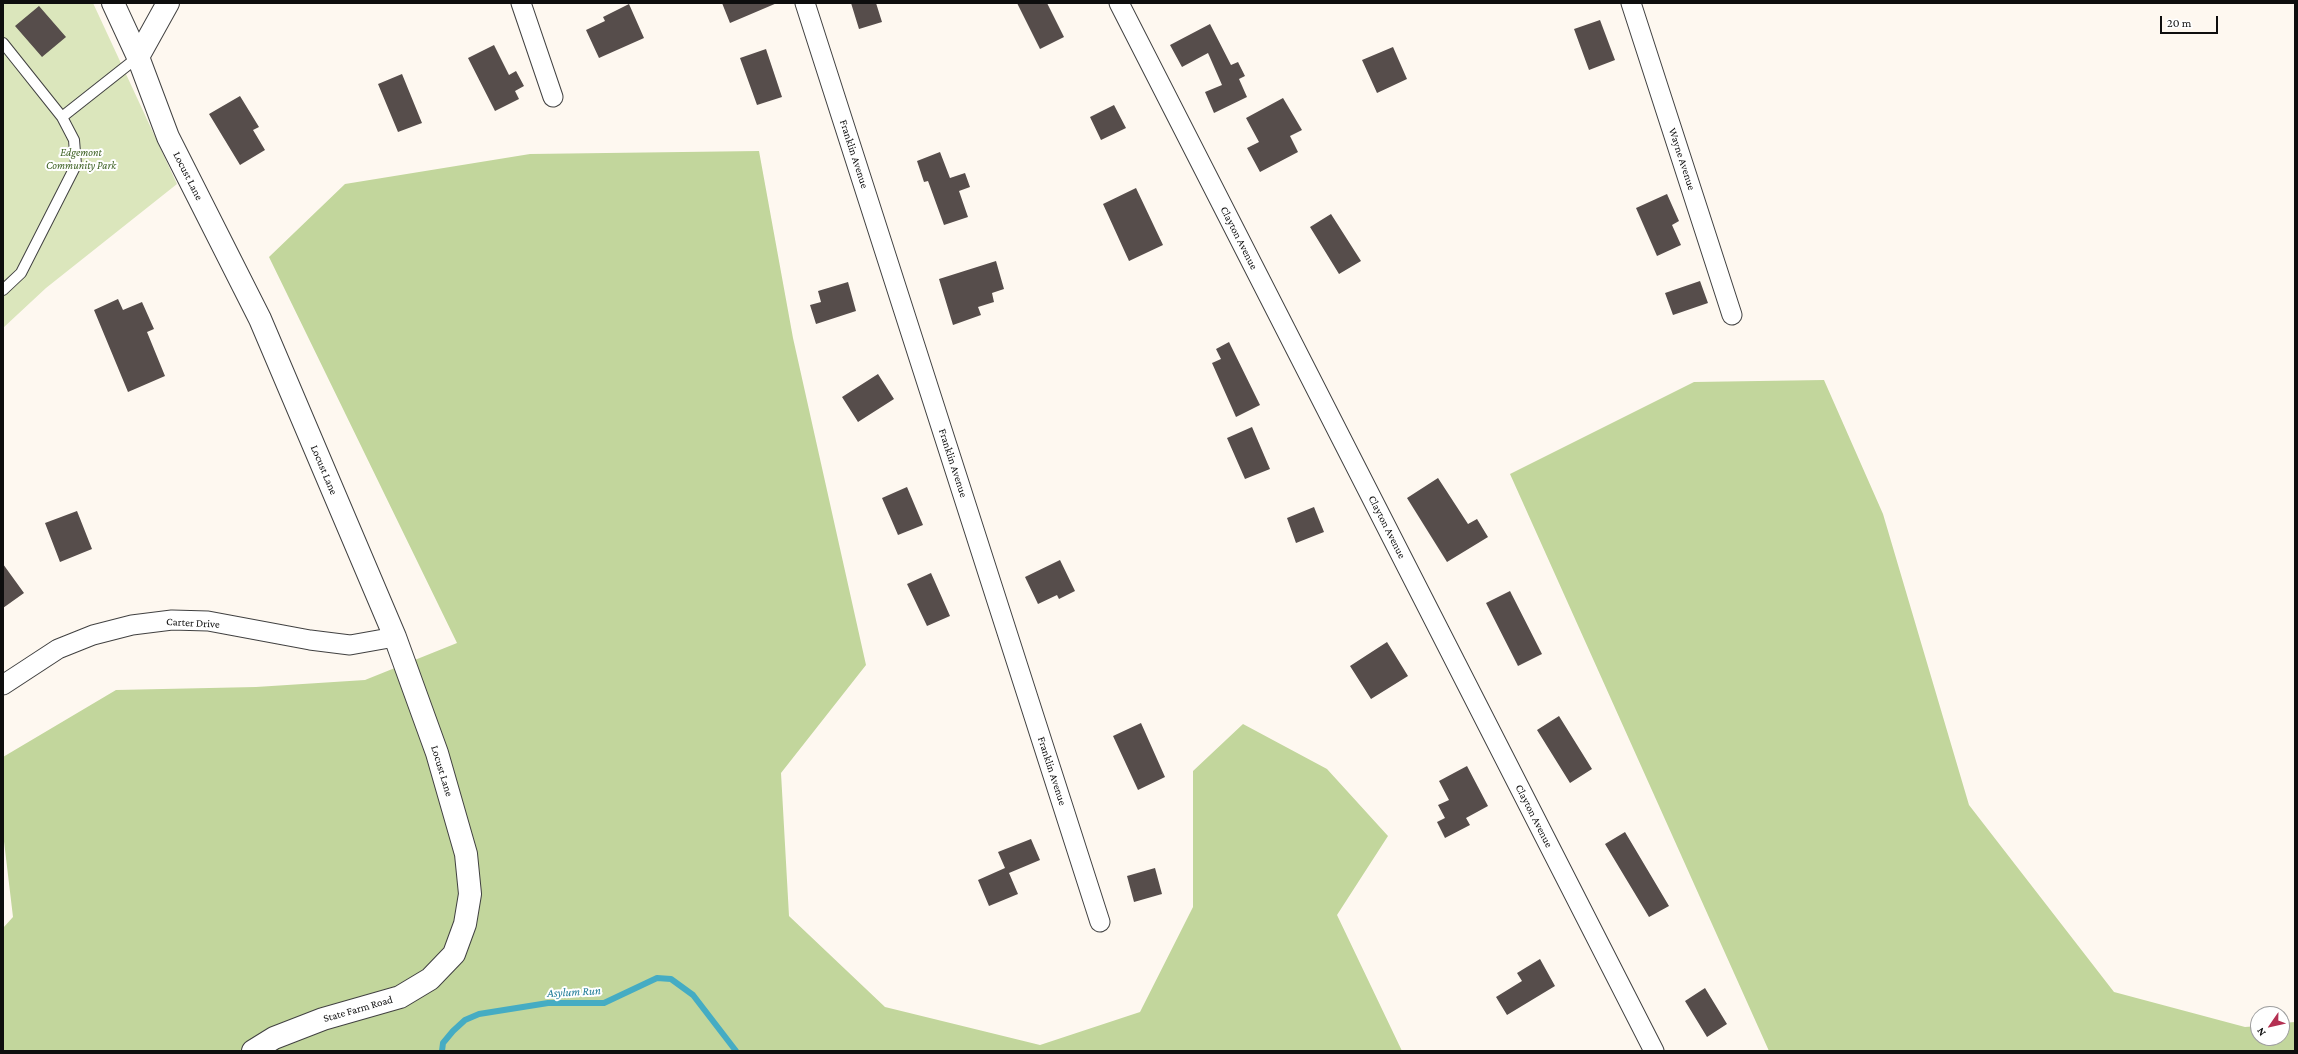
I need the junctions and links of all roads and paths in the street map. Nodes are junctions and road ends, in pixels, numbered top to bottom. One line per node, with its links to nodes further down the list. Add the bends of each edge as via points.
1 (114, 3): 8 (street, Locust Lane)
2 (168, 3): 8 (street)
3 (521, 3): 9 (street)
4 (805, 3): 15 (street, Franklin Avenue)
5 (1119, 3): 18 (street, Clayton Avenue)
6 (1631, 3): 12 (street, Wayne Avenue)
7 (3, 43): 10 (lane)
8 (138, 57): 10 (lane); 13 (street, Locust Lane, via 168,137 260,319)
9 (553, 97)
10 (62, 117): 11 (lane, via 74,140 76,165 21,274)
11 (3, 290)
12 (1732, 315)
13 (395, 637): 14 (street, Carter Drive, via 350,645 208,621 172,620 132,625 93,634 58,649); 16 (street, Locust Lane, via 437,753 466,854 470,894 465,924)
14 (3, 684)
15 (1100, 922)
16 (454, 954): 17 (street, State Farm Road, via 430,979 400,997 323,1019 274,1038)
17 (253, 1051)
18 (1654, 1051)

